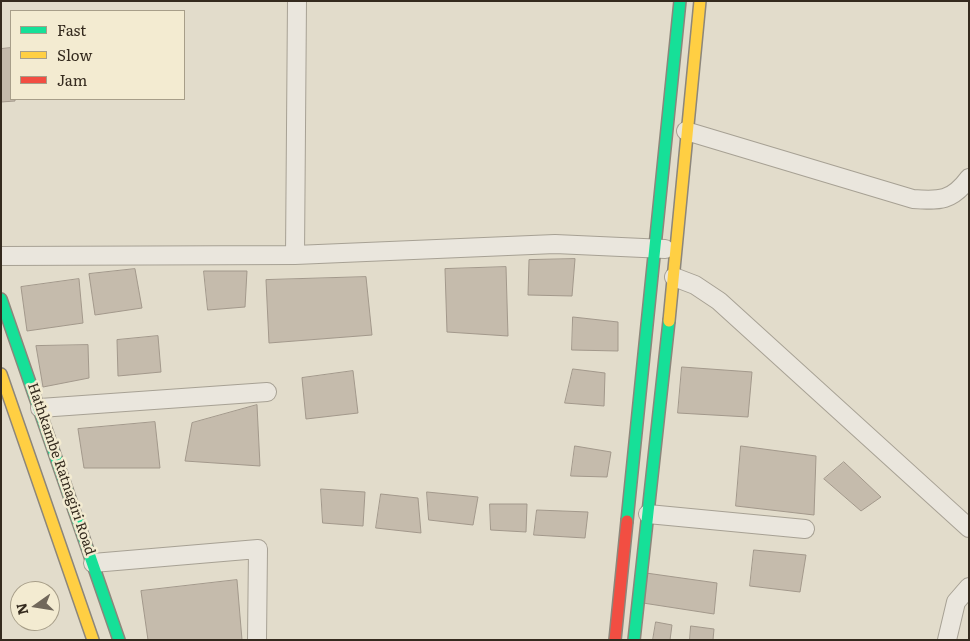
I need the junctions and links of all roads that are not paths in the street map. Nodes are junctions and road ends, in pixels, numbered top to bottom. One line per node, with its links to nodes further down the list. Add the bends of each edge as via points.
1 (297, 1): 8 (street)
2 (680, 1): 6 (main road)
3 (700, 1): 4 (main road)
4 (686, 131): 5 (street, via 913,198 938,201 960,190); 7 (main road)
5 (969, 178)
6 (655, 248): 7 (street); 8 (street, via 555,244); 23 (main road)
7 (675, 249): 10 (main road)
8 (295, 255): 9 (street)
9 (1, 256)
10 (674, 277): 15 (main road); 16 (street, via 695,285 719,301)
11 (1, 299): 14 (main road, Hathkambe Ratnagiri Road)
12 (1, 374): 20 (main road)
13 (267, 392): 14 (street)
14 (40, 408): 18 (main road, Hathkambe Ratnagiri Road)
15 (648, 514): 17 (street); 24 (main road)
16 (969, 528)
17 (805, 529)
18 (93, 563): 21 (main road, Hathkambe Ratnagiri Road); 22 (street, via 258,549)
19 (969, 587): 25 (street, via 956,602)
20 (93, 640)
21 (119, 640)
22 (257, 640)
23 (615, 640)
24 (634, 640)
25 (947, 640)

